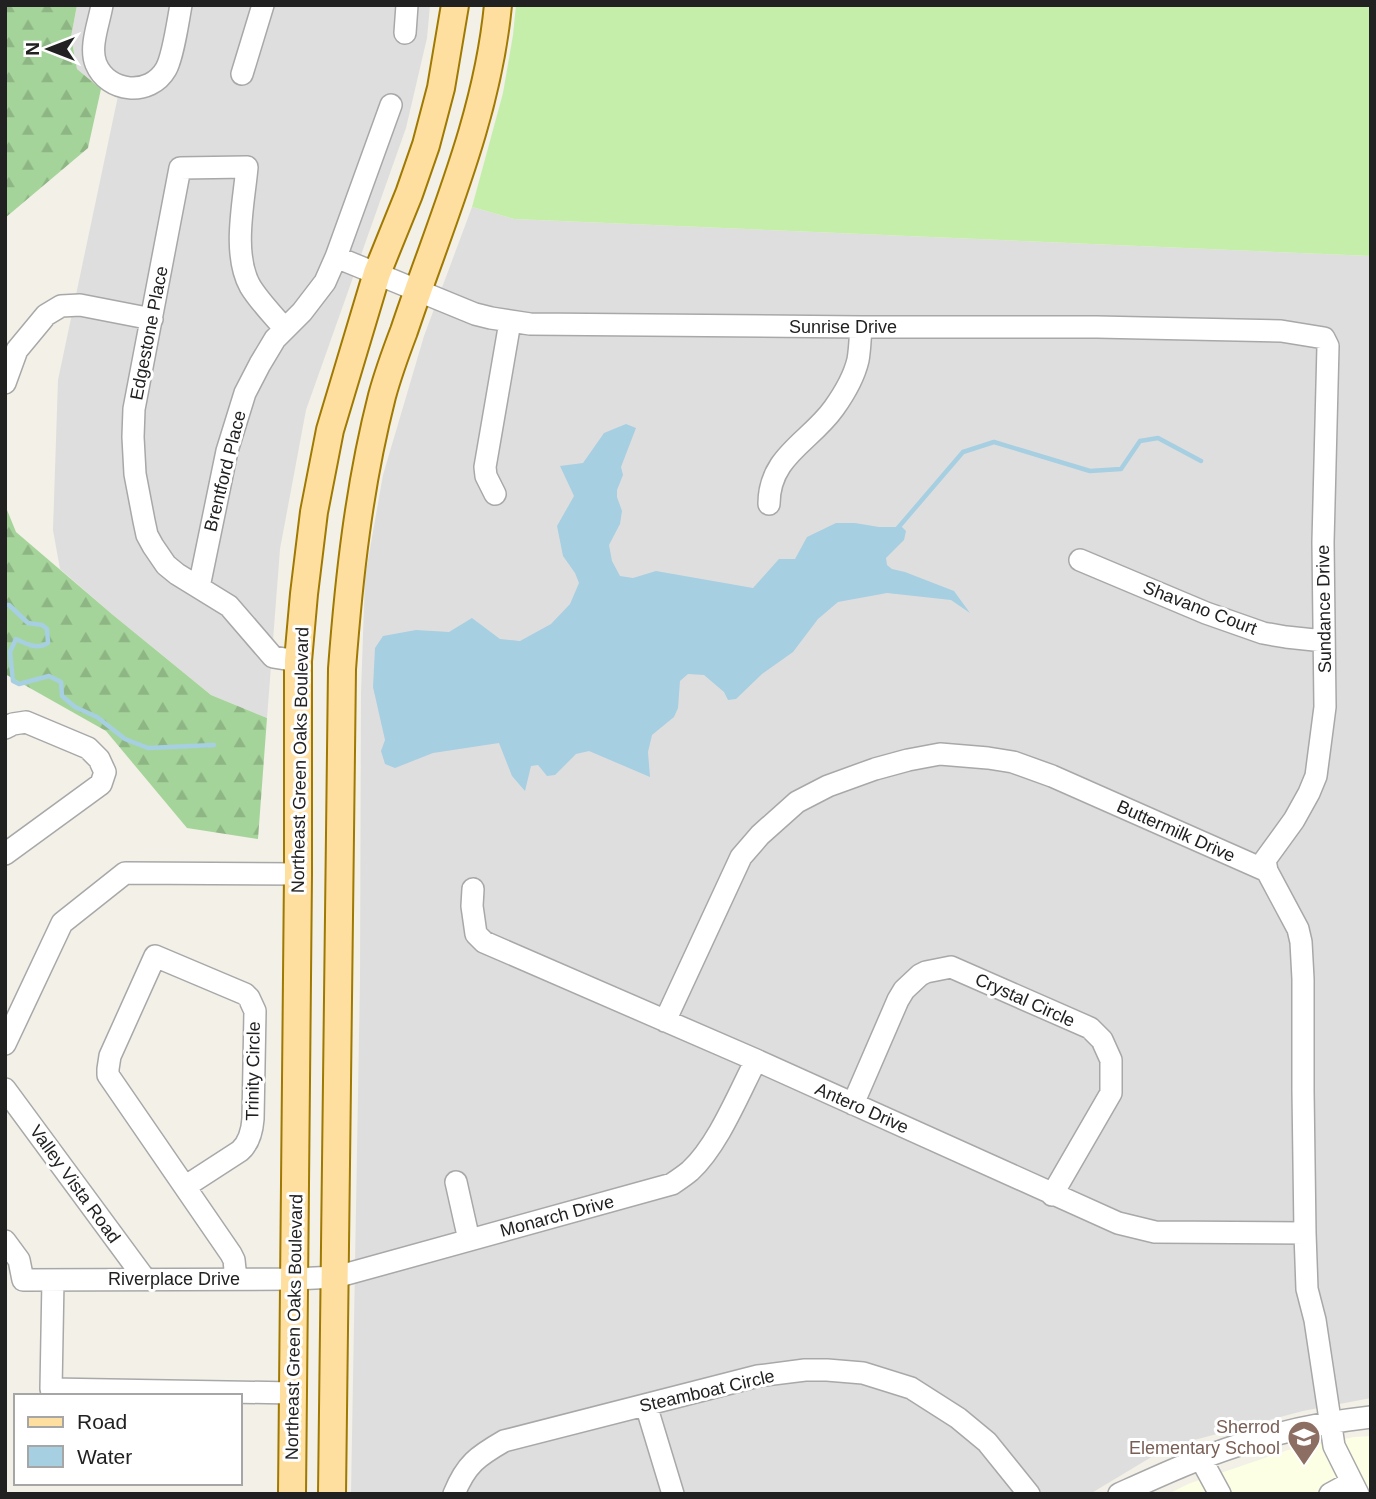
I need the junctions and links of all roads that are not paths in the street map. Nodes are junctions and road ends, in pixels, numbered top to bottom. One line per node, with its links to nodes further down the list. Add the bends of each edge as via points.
1 (102, 5): 2 (street, via 93,51 95,64 112,83 136,88 160,78 167,67)
2 (181, 5)
3 (263, 5): 8 (street)
4 (407, 5): 7 (street)
5 (455, 5): 11 (main road, Northeast Green Oaks Boulevard, via 426,145)
6 (498, 5): 12 (main road, via 478,115)
7 (405, 33)
8 (242, 74)
9 (391, 106): 10 (street, Brentford Place)
10 (336, 257): 11 (street); 16 (street, Brentford Place, via 325,282)
11 (377, 273): 12 (street, Sunrise Drive); 24 (main road, Northeast Green Oaks Boulevard, via 330,430 314,512)
12 (417, 291): 14 (street, Sunrise Drive); 41 (main road, via 382,395 349,577 342,669)
13 (152, 319): 16 (street, Edgestone Place, via 180,168 247,167 243,264 250,286); 18 (street, via 80,305 61,306 46,315 17,350); 22 (street, Edgestone Place, via 133,417 139,497 153,547 166,565)
14 (510, 322): 15 (street, Sunrise Drive); 19 (street, via 485,467)
15 (861, 327): 17 (street, Sunrise Drive, via 1097,327); 20 (street, via 857,362 846,389 832,411 777,469)
16 (285, 328): 22 (street, Brentford Place, via 260,363 239,409)
17 (1319, 336): 23 (street, Sundance Drive, via 1328,346)
18 (5, 383)
19 (495, 494)
20 (769, 504)
21 (1080, 560): 23 (street, Shavano Court, via 1263,633)
22 (199, 587): 24 (street, Edgestone Place, via 229,606 273,657)
23 (1324, 641): 27 (street, Sundance Drive, via 1325,707 1316,776 1294,820 1265,860)
24 (298, 661): 28 (main road, Northeast Green Oaks Boulevard)
25 (5, 728): 26 (street, via 26,722 88,748 105,772 101,784)
26 (5, 854)
27 (1267, 871): 30 (street, Buttermilk Drive, via 1013,762 940,754 908,760 828,786 797,803 760,835 741,857); 38 (street, via 1301,942)
28 (298, 874): 31 (street, via 125,873 62,923); 44 (main road, Northeast Green Oaks Boulevard)
29 (473, 889): 30 (street, Antero Drive, via 476,934 484,942)
30 (665, 1021): 32 (street, Antero Drive)
31 (5, 1044)
32 (755, 1060): 34 (street, Antero Drive); 39 (street, Monarch Drive, via 711,1144 672,1184)
33 (5, 1089): 42 (street, Valley Vista Road)
34 (853, 1104): 37 (street, Antero Drive); 37 (street, Crystal Circle, via 898,1000 926,972 951,967 1090,1028 1111,1060 1111,1093)
35 (456, 1182): 39 (street)
36 (186, 1186): 36 (street, Trinity Circle, via 108,1075 110,1056 155,956 245,995 255,1011 251,1133 240,1151); 43 (street, Trinity Circle, via 232,1254)
37 (1052, 1195): 38 (street, Antero Drive, via 1118,1223 1155,1232)
38 (1305, 1233): 50 (street, via 1307,1290)
39 (469, 1240): 41 (street, Monarch Drive)
40 (5, 1241): 45 (street, Riverplace Drive, via 19,1259)
41 (336, 1277): 44 (street, Monarch Drive); 55 (main road)
42 (145, 1279): 43 (street, Riverplace Drive); 46 (street, Riverplace Drive)
43 (236, 1279): 44 (street, Riverplace Drive)
44 (295, 1279): 47 (main road, Northeast Green Oaks Boulevard)
45 (14, 1280): 46 (street, Riverplace Drive)
46 (53, 1280): 47 (street, via 51,1389)
47 (293, 1392): 54 (main road, Northeast Green Oaks Boulevard)
48 (646, 1405): 56 (street, Steamboat Circle, via 504,1441 478,1456); 57 (street); 58 (street, Steamboat Circle, via 758,1376 805,1370 863,1373 911,1388 958,1418 987,1442)
49 (1371, 1417): 50 (street)
50 (1330, 1422): 51 (street); 53 (street, via 1334,1446)
51 (1200, 1459): 52 (street); 60 (street)
52 (1160, 1486): 59 (street)
53 (1355, 1488): 61 (street)
54 (292, 1494)
55 (332, 1494)
56 (454, 1494)
57 (673, 1494)
58 (1029, 1494)
59 (1119, 1494)
60 (1220, 1494)
61 (1330, 1494)

